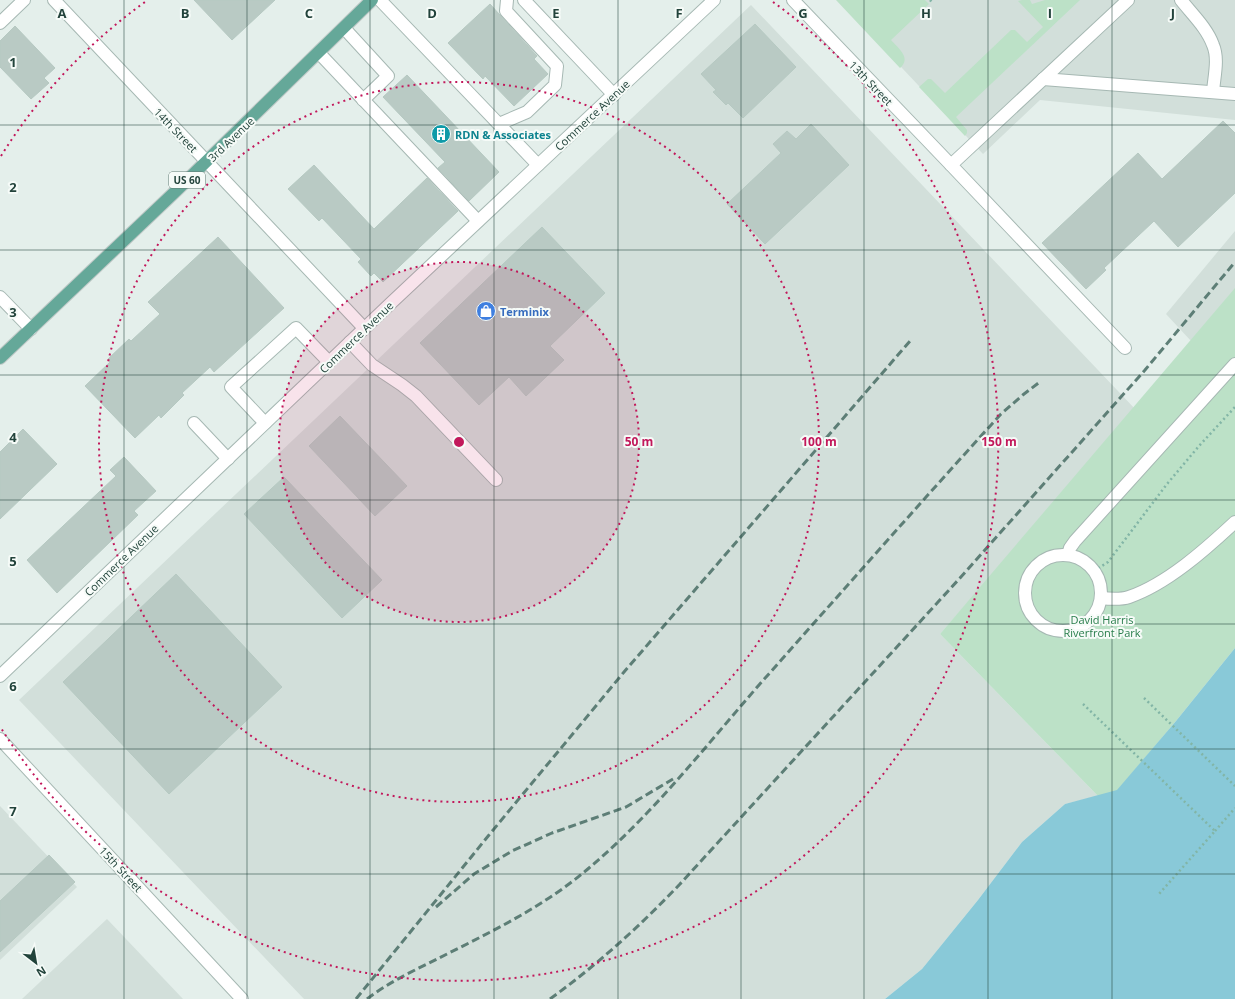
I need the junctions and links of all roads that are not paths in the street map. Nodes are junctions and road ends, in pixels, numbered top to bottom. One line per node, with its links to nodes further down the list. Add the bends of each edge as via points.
1 (24, 0): 11 (street)
2 (54, 0): 20 (street, 14th Street)
3 (372, 0): 12 (main road, 3rd Avenue / US 60)
4 (380, 0): 19 (street)
5 (507, 0): 19 (street, via 506,11 557,66 555,85 528,112)
6 (524, 0): 16 (street)
7 (714, 0): 16 (street, Commerce Avenue)
8 (793, 0): 22 (street, 13th Street)
9 (1128, 0): 14 (street)
10 (1180, 0): 15 (street, via 1214,46 1216,60)
11 (0, 22)
12 (344, 28): 13 (main road, 3rd Avenue / US 60); 18 (street, via 388,76)
13 (319, 53): 18 (street); 20 (main road, 3rd Avenue / US 60)
14 (1043, 79): 15 (street); 22 (street)
15 (1213, 92): 17 (street)
16 (614, 94): 21 (street, Commerce Avenue)
17 (1235, 94)
18 (363, 100): 23 (street)
19 (499, 124): 21 (street)
20 (206, 162): 25 (street, 14th Street); 26 (main road, 3rd Avenue / US 60)
21 (538, 165): 23 (street, Commerce Avenue)
22 (951, 165): 28 (street, 13th Street)
23 (478, 221): 25 (street, Commerce Avenue)
24 (0, 297): 26 (street)
25 (364, 328): 27 (street, Commerce Avenue)
26 (31, 329): 29 (main road, 3rd Avenue / US 60)
27 (350, 342): 30 (street, Commerce Avenue); 35 (street, via 372,365 416,396)
28 (1125, 348)
29 (0, 358)
30 (329, 362): 33 (street, Commerce Avenue); 33 (street, via 296,328 231,387)
31 (1235, 364): 37 (street, via 1075,541)
32 (194, 423): 34 (street)
33 (265, 424): 34 (street, Commerce Avenue)
34 (228, 459): 39 (street, Commerce Avenue)
35 (496, 480)
36 (1235, 522): 38 (street, via 1211,544 1164,579 1128,597 1114,600)
37 (1068, 555): 38 (street, via 1080,559 1094,571 1101,586); 38 (street, via 1042,561 1032,571 1026,583 1025,597 1029,610 1037,621 1049,628 1062,631 1076,629 1088,622)
38 (1101, 598)
39 (0, 676)
40 (0, 740): 41 (street, 15th Street)
41 (242, 999)

